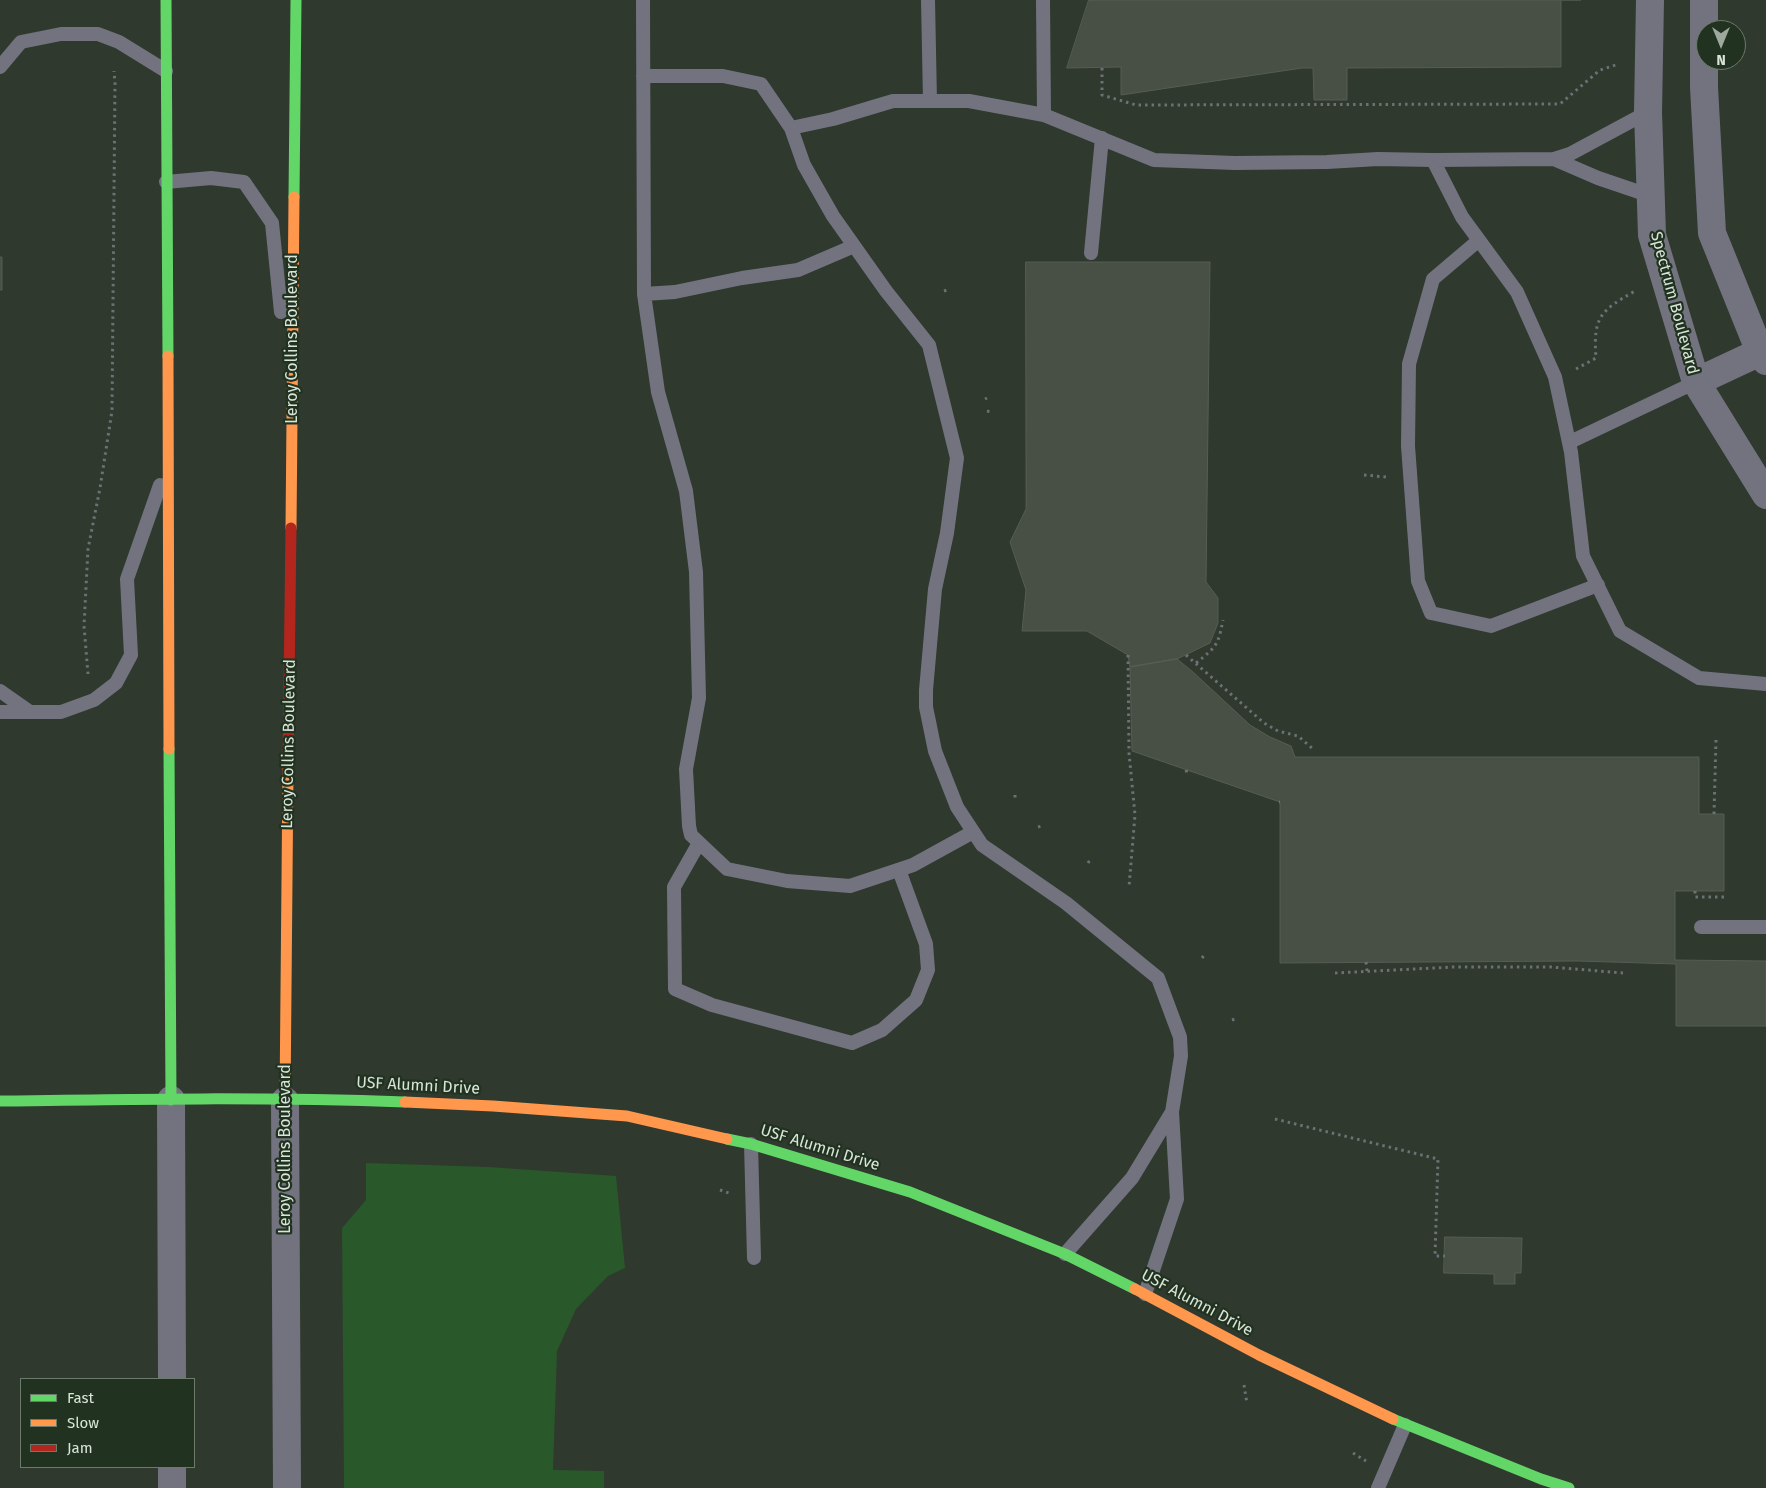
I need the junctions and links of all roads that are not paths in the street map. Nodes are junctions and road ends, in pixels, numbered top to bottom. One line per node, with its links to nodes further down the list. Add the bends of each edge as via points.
1 (166, 0): 9 (street)
2 (296, 0): 26 (street, Leroy Collins Boulevard)
3 (643, 0): 10 (lane)
4 (928, 0): 11 (lane)
5 (1043, 0): 13 (lane)
6 (1650, 0): 12 (street, Spectrum Boulevard)
7 (1704, 0): 24 (street, via 1704,87 1712,233)
8 (0, 67): 9 (lane, via 21,42 61,34 98,34 119,42)
9 (166, 71): 18 (street)
10 (643, 76): 14 (lane, via 723,76 761,84); 23 (lane)
11 (930, 102): 13 (lane, via 969,101); 14 (lane, via 893,102)
12 (1648, 112): 16 (lane, via 1570,154); 19 (street, Spectrum Boulevard)
13 (1044, 115): 15 (lane)
14 (791, 128): 21 (lane, via 804,165)
15 (1102, 138): 17 (lane, via 1154,160); 22 (lane)
16 (1554, 159): 17 (lane); 19 (lane)
17 (1433, 160): 20 (lane, via 1462,217)
18 (166, 182): 26 (lane, via 211,178 244,182 272,223); 28 (street)
19 (1651, 196): 25 (street, Spectrum Boulevard, via 1652,235)
20 (1479, 240): 27 (lane, via 1517,292 1544,351 1555,377); 30 (lane, via 1433,279 1409,364 1408,446 1418,581 1431,613 1491,626)
21 (854, 246): 23 (lane, via 798,270 675,292); 35 (lane, via 928,345 957,458 947,533 935,589 926,707 935,751 957,807)
22 (1091, 253)
23 (644, 294): 36 (lane, via 658,392 686,491 696,572 699,698 686,769 689,826 691,835)
24 (1764, 354): 25 (street)
25 (1696, 382): 27 (lane); 29 (street, Spectrum Boulevard)
26 (293, 430): 42 (street, Leroy Collins Boulevard)
27 (1570, 442): 30 (lane, via 1583,556)
28 (169, 461): 34 (lane, via 127,578 131,655 116,683 94,700 61,712); 40 (street)
29 (1766, 495)
30 (1598, 586): 31 (lane, via 1620,630 1699,678)
31 (1766, 684)
32 (0, 690): 34 (lane)
33 (0, 712): 34 (lane)
34 (30, 712)
35 (973, 832): 37 (lane); 43 (lane, via 982,845 1066,903 1158,978 1180,1037)
36 (699, 843): 37 (lane, via 727,869 787,881 850,886); 37 (lane, via 674,887 675,989 712,1005 852,1043 882,1030 916,1000 928,970 926,944)
37 (898, 870)
38 (1701, 927): 39 (lane)
39 (1766, 927)
40 (171, 1100): 41 (street, USF Alumni Drive); 42 (street, USF Alumni Drive); 48 (street)
41 (0, 1101)
42 (285, 1101): 44 (street, USF Alumni Drive, via 436,1103 628,1116); 52 (street, Leroy Collins Boulevard)
43 (1172, 1112): 45 (lane, via 1132,1178); 47 (lane, via 1177,1199)
44 (751, 1144): 45 (street, USF Alumni Drive, via 910,1192); 46 (lane)
45 (1064, 1254): 47 (street, USF Alumni Drive)
46 (754, 1258)
47 (1145, 1294): 49 (street, USF Alumni Drive, via 1259,1355)
48 (172, 1378)
49 (1406, 1426): 53 (lane); 54 (street, USF Alumni Drive)
50 (172, 1468): 51 (street)
51 (172, 1488)
52 (287, 1488)
53 (1378, 1488)
54 (1569, 1488)

